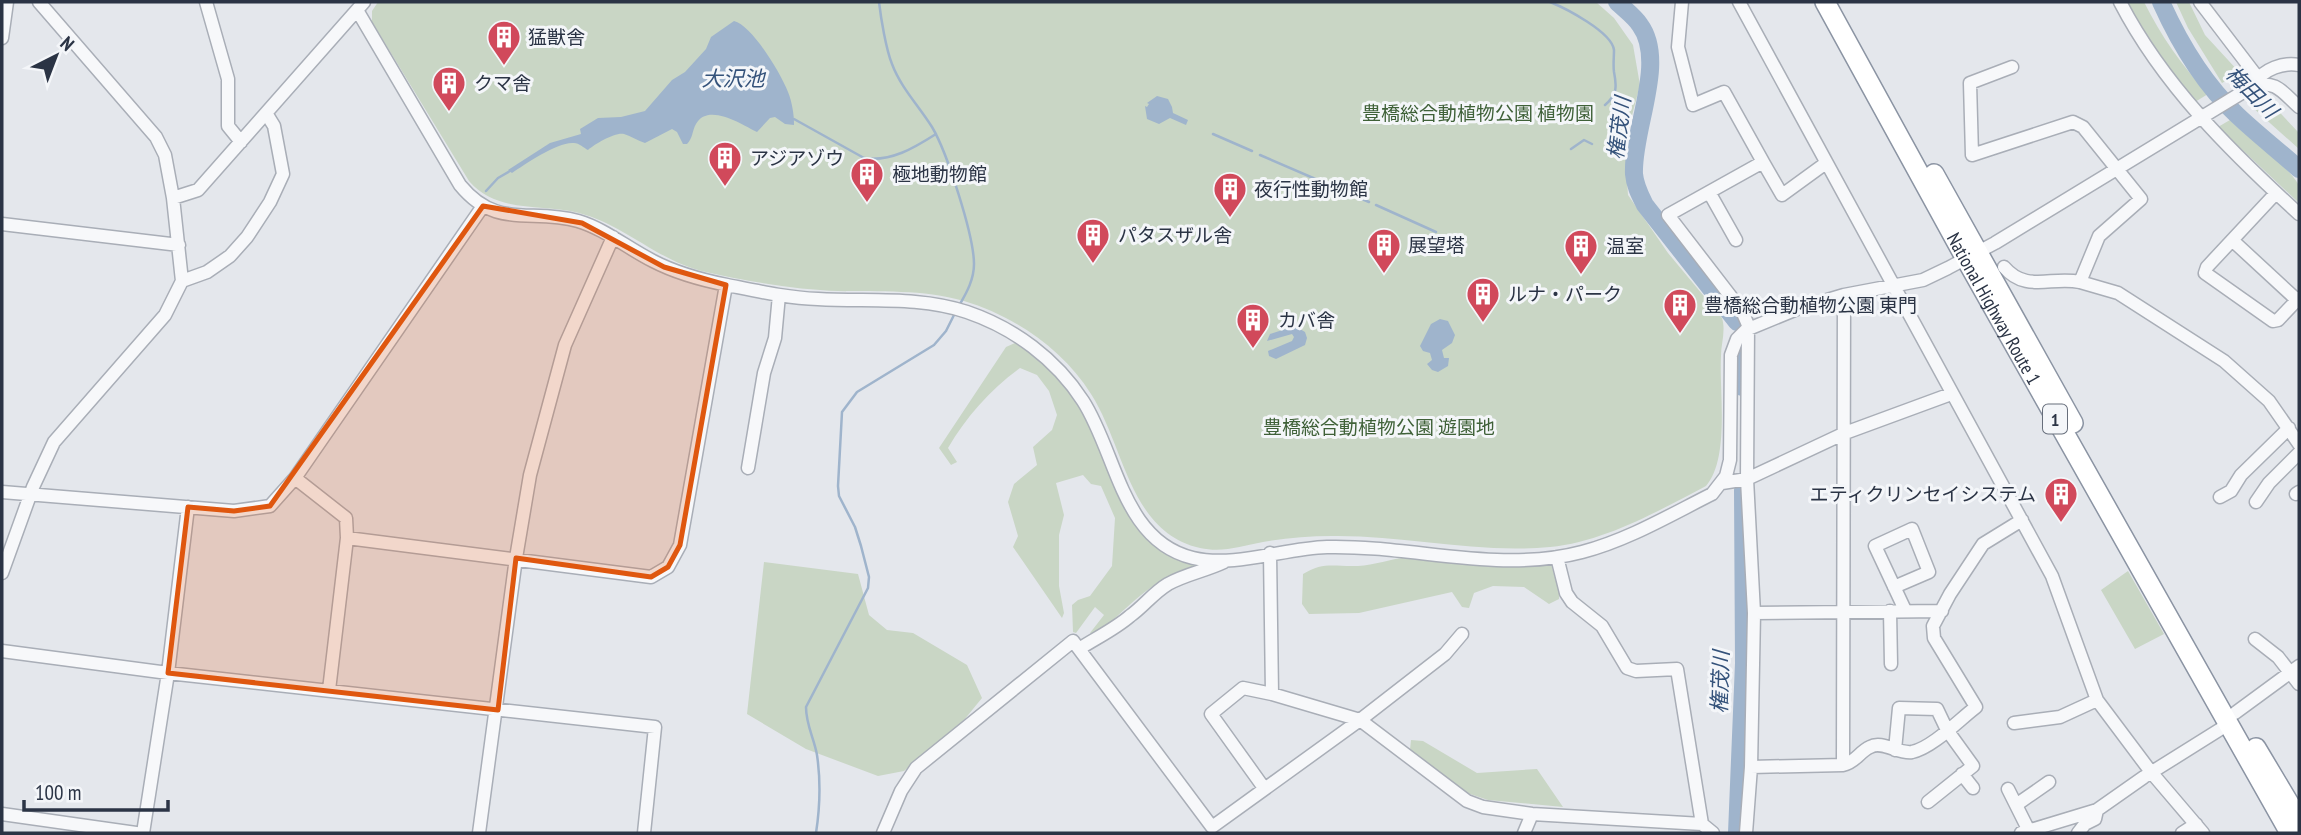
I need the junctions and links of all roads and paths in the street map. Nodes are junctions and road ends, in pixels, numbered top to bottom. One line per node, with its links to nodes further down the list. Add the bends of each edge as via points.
1 (7, 2): 11 (street)
2 (39, 2): 25 (street, via 156,136 165,155)
3 (206, 2): 19 (street, via 228,79 228,126)
4 (1681, 2): 20 (street, via 1678,47 1693,104 1724,92)
5 (1739, 2): 21 (street)
6 (1825, 2): 33 (highway, National Highway Route 1 / 1)
7 (1838, 2): 33 (highway, National Highway Route 1 / 1)
8 (2120, 2): 18 (street, via 2151,57)
9 (2200, 2): 14 (street)
10 (360, 6): 17 (street); 26 (street, via 456,178)
11 (2, 38)
12 (2294, 65): 14 (street, via 2279,65); 15 (street, via 2281,75)
13 (2012, 67): 22 (street, via 1970,83 1972,155 2073,122 2083,127)
14 (2256, 82): 15 (street); 18 (street)
15 (2277, 87): 16 (street)
16 (2299, 107)
17 (266, 113): 19 (street); 35 (street, via 274,126 283,174 270,202 230,256)
18 (2203, 116): 22 (street); 24 (street)
19 (241, 142): 25 (street, via 198,190)
20 (1763, 162): 21 (street, via 1782,195); 23 (street)
21 (1826, 163): 38 (street)
22 (2117, 167): 33 (street); 36 (street, via 2141,199 2099,236)
23 (1709, 192): 30 (street); 42 (street, via 1668,215 1742,311)
24 (2276, 193): 27 (street); 31 (street)
25 (173, 198): 32 (street)
26 (483, 206): 29 (street, via 505,214 569,219); 49 (street)
27 (2299, 214)
28 (2, 224): 32 (street)
29 (613, 237): 37 (street, via 676,272); 61 (street, via 565,345 530,475)
30 (1736, 240)
31 (2232, 240): 41 (street); 41 (street, via 2205,269 2207,276 2273,321)
32 (179, 245): 35 (street)
33 (1972, 256): 38 (street, via 1923,280); 82 (highway, National Highway Route 1 / 1)
34 (2004, 267): 36 (street, via 2027,283)
35 (181, 281): 53 (street, via 165,315 54,442)
36 (2080, 282): 44 (street, via 2118,293 2224,361 2269,401)
37 (726, 285): 39 (street); 61 (street, via 680,545 668,567 652,577)
38 (1893, 286): 40 (street); 43 (street)
39 (779, 295): 48 (street, via 775,338 764,373); 62 (street, via 931,303 972,314 1012,333 1051,362 1081,398 1131,507 1150,534 1166,547 1191,557)
40 (1844, 295): 42 (street); 45 (street)
41 (2298, 299)
42 (1748, 329): 50 (street); 51 (street, via 1737,339 1731,355 1730,460)
43 (1951, 394): 45 (street); 57 (street)
44 (2289, 428): 46 (street); 54 (street, via 2231,491)
45 (1845, 433): 50 (street); 66 (street)
46 (2299, 444)
47 (2299, 453): 55 (street)
48 (748, 468)
49 (295, 478): 56 (street, via 270,506 234,511); 58 (street, via 346,518)
50 (1747, 479): 51 (street); 69 (street)
51 (1722, 483): 60 (street, via 1712,494 1629,535)
52 (2, 492): 53 (street)
53 (30, 496): 56 (street); 63 (street)
54 (2220, 497)
55 (2256, 502)
56 (188, 508): 76 (street)
57 (2022, 520): 68 (street, via 1983,544); 80 (street, via 2052,576)
58 (347, 538): 61 (street); 78 (street)
59 (1270, 554): 60 (street, via 1343,547 1509,560); 62 (street); 79 (street)
60 (1557, 557): 101 (street, via 1569,598 1602,626 1627,668 1677,668)
61 (516, 558): 81 (street)
62 (1227, 560): 72 (street, via 1153,594 1131,616)
63 (2, 573)
64 (1894, 587): 64 (street, via 1875,545 1912,529 1929,572); 65 (street)
65 (1905, 610): 67 (street); 68 (street)
66 (1844, 611): 67 (street); 69 (street); 87 (street)
67 (1890, 611): 74 (street)
68 (1942, 611): 85 (street, via 1933,626 1934,638 1976,707)
69 (1754, 613): 88 (street)
70 (1462, 634): 83 (street, via 1445,654)
71 (2255, 639): 75 (street)
72 (1079, 649): 103 (street); 109 (street, via 1073,641 916,768)
73 (2, 651): 76 (street)
74 (1891, 664)
75 (2294, 670): 77 (street); 82 (street)
76 (168, 673): 78 (street); 106 (street)
77 (2299, 684)
78 (329, 690): 81 (street)
79 (1272, 694): 83 (street); 92 (street, via 1243,688 1210,713)
80 (2097, 700): 84 (street, via 2060,717); 89 (street)
81 (498, 709): 107 (street); 108 (street, via 655,727)
82 (2231, 719): 89 (street); 100 (highway, National Highway Route 1 / 1); 116 (highway, National Highway Route 1 / 1)
83 (1360, 720): 92 (street); 98 (street, via 1467,801)
84 (2014, 723)
85 (1947, 730): 86 (street, via 1923,749); 86 (street, via 1937,709 1899,708); 90 (street, via 1973,766)
86 (1895, 750): 87 (street, via 1870,746 1852,763)
87 (1843, 765): 88 (street)
88 (1751, 767): 112 (street)
89 (2151, 772): 99 (street); 102 (street)
90 (1962, 774): 93 (street); 95 (street)
91 (2049, 782): 96 (street)
92 (1264, 788): 103 (street)
93 (1973, 788)
94 (2008, 789): 96 (street)
95 (1928, 802)
96 (2016, 805): 104 (street)
97 (2, 814): 105 (street)
98 (1532, 814): 101 (street); 110 (street)
99 (2096, 815): 104 (street); 113 (street); 114 (street)
100 (2299, 820)
101 (1702, 824): 111 (street)
102 (2199, 829): 115 (street)
103 (1207, 830)
104 (2025, 832)
105 (136, 833)
106 (142, 833)
107 (480, 833)
108 (644, 833)
109 (883, 833)
110 (1524, 833)
111 (1713, 833)
112 (1746, 833)
113 (2078, 833)
114 (2091, 833)
115 (2182, 833)
116 (2290, 833)

